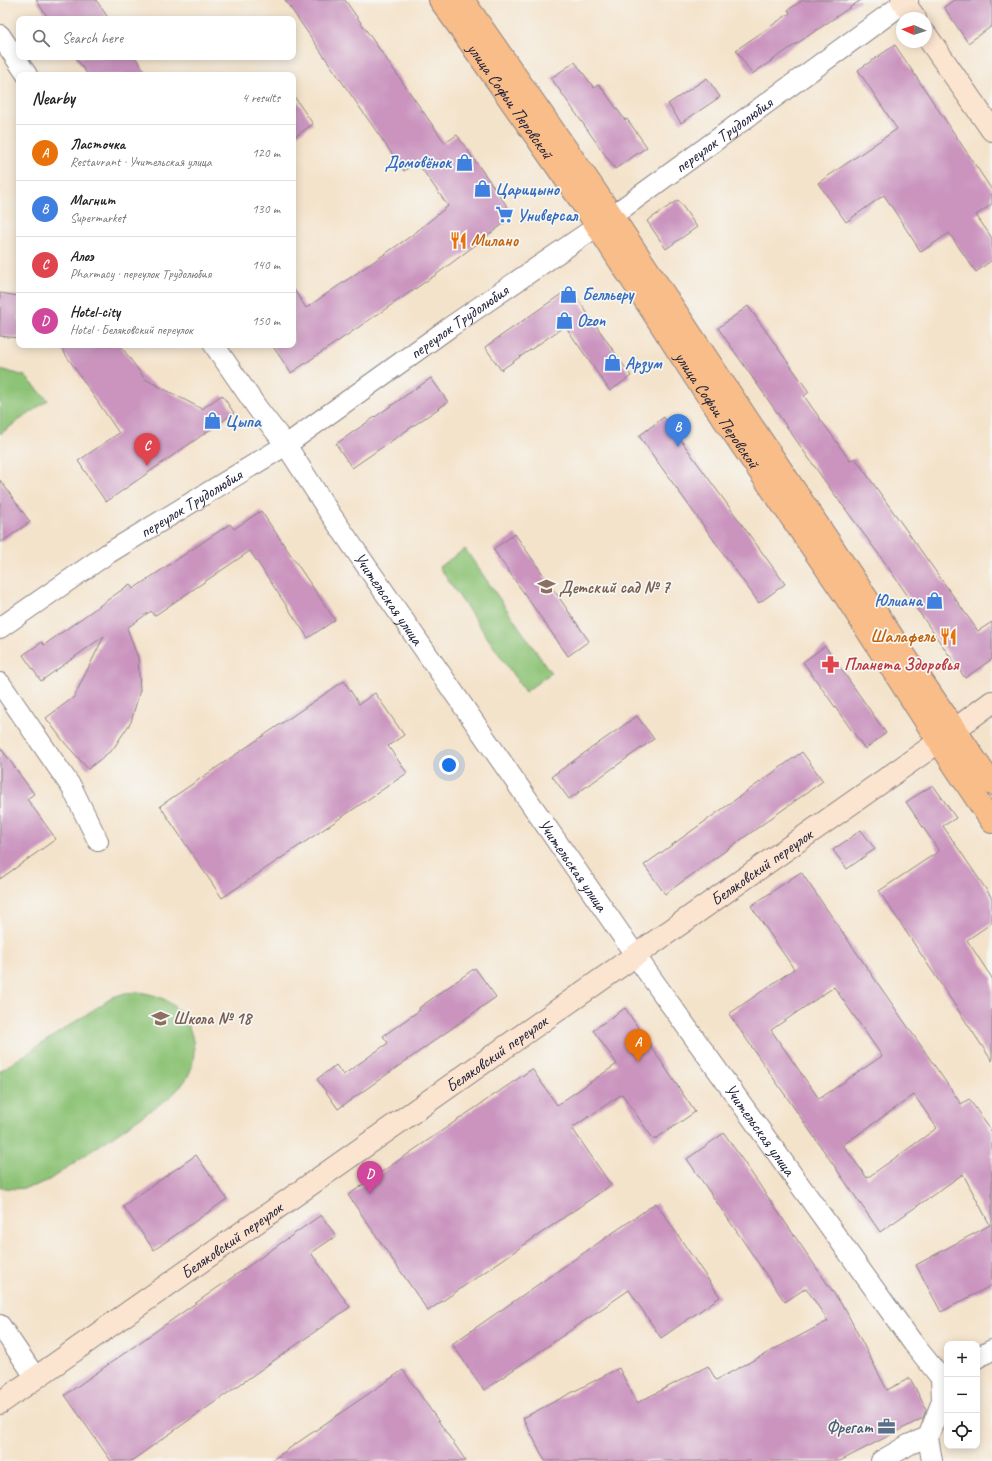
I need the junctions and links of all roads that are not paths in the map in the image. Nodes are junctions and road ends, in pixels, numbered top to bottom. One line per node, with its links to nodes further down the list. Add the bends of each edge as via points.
1 (440, 0): 10 (main road, улица Софьи Перовской, via 578,197)
2 (463, 0): 10 (main road, улица Софьи Перовской)
3 (907, 5): 10 (street, переулок Трудолюбия)
4 (0, 35): 6 (street)
5 (932, 43): 9 (street)
6 (16, 59)
7 (17, 60): 8 (street)
8 (25, 72)
9 (992, 130)
10 (605, 221): 12 (street, переулок Трудолюбия, via 450,327); 16 (main road, улица Софьи Перовской, via 701,385 845,596)
11 (216, 348): 12 (street, Учительская улица)
12 (286, 445): 13 (street, переулок Трудолюбия, via 107,554); 20 (street, Учительская улица, via 329,512)
13 (0, 628)
14 (0, 683): 19 (street, via 72,788)
15 (992, 702): 16 (street, Беляковский переулок)
16 (946, 735): 17 (main road, улица Софьи Перовской); 18 (main road, улица Софьи Перовской); 20 (street, Беляковский переулок)
17 (992, 784)
18 (992, 822)
19 (98, 842)
20 (635, 955): 24 (street, Учительская улица, via 913,1343); 25 (street, Беляковский переулок)
21 (0, 1326): 25 (street)
22 (992, 1350): 23 (street)
23 (980, 1356)
24 (944, 1376): 27 (street, via 942,1402)
25 (36, 1378): 26 (street, Беляковский переулок)
26 (0, 1403)
27 (928, 1437): 28 (street); 29 (street)
28 (881, 1461)
29 (932, 1461)

